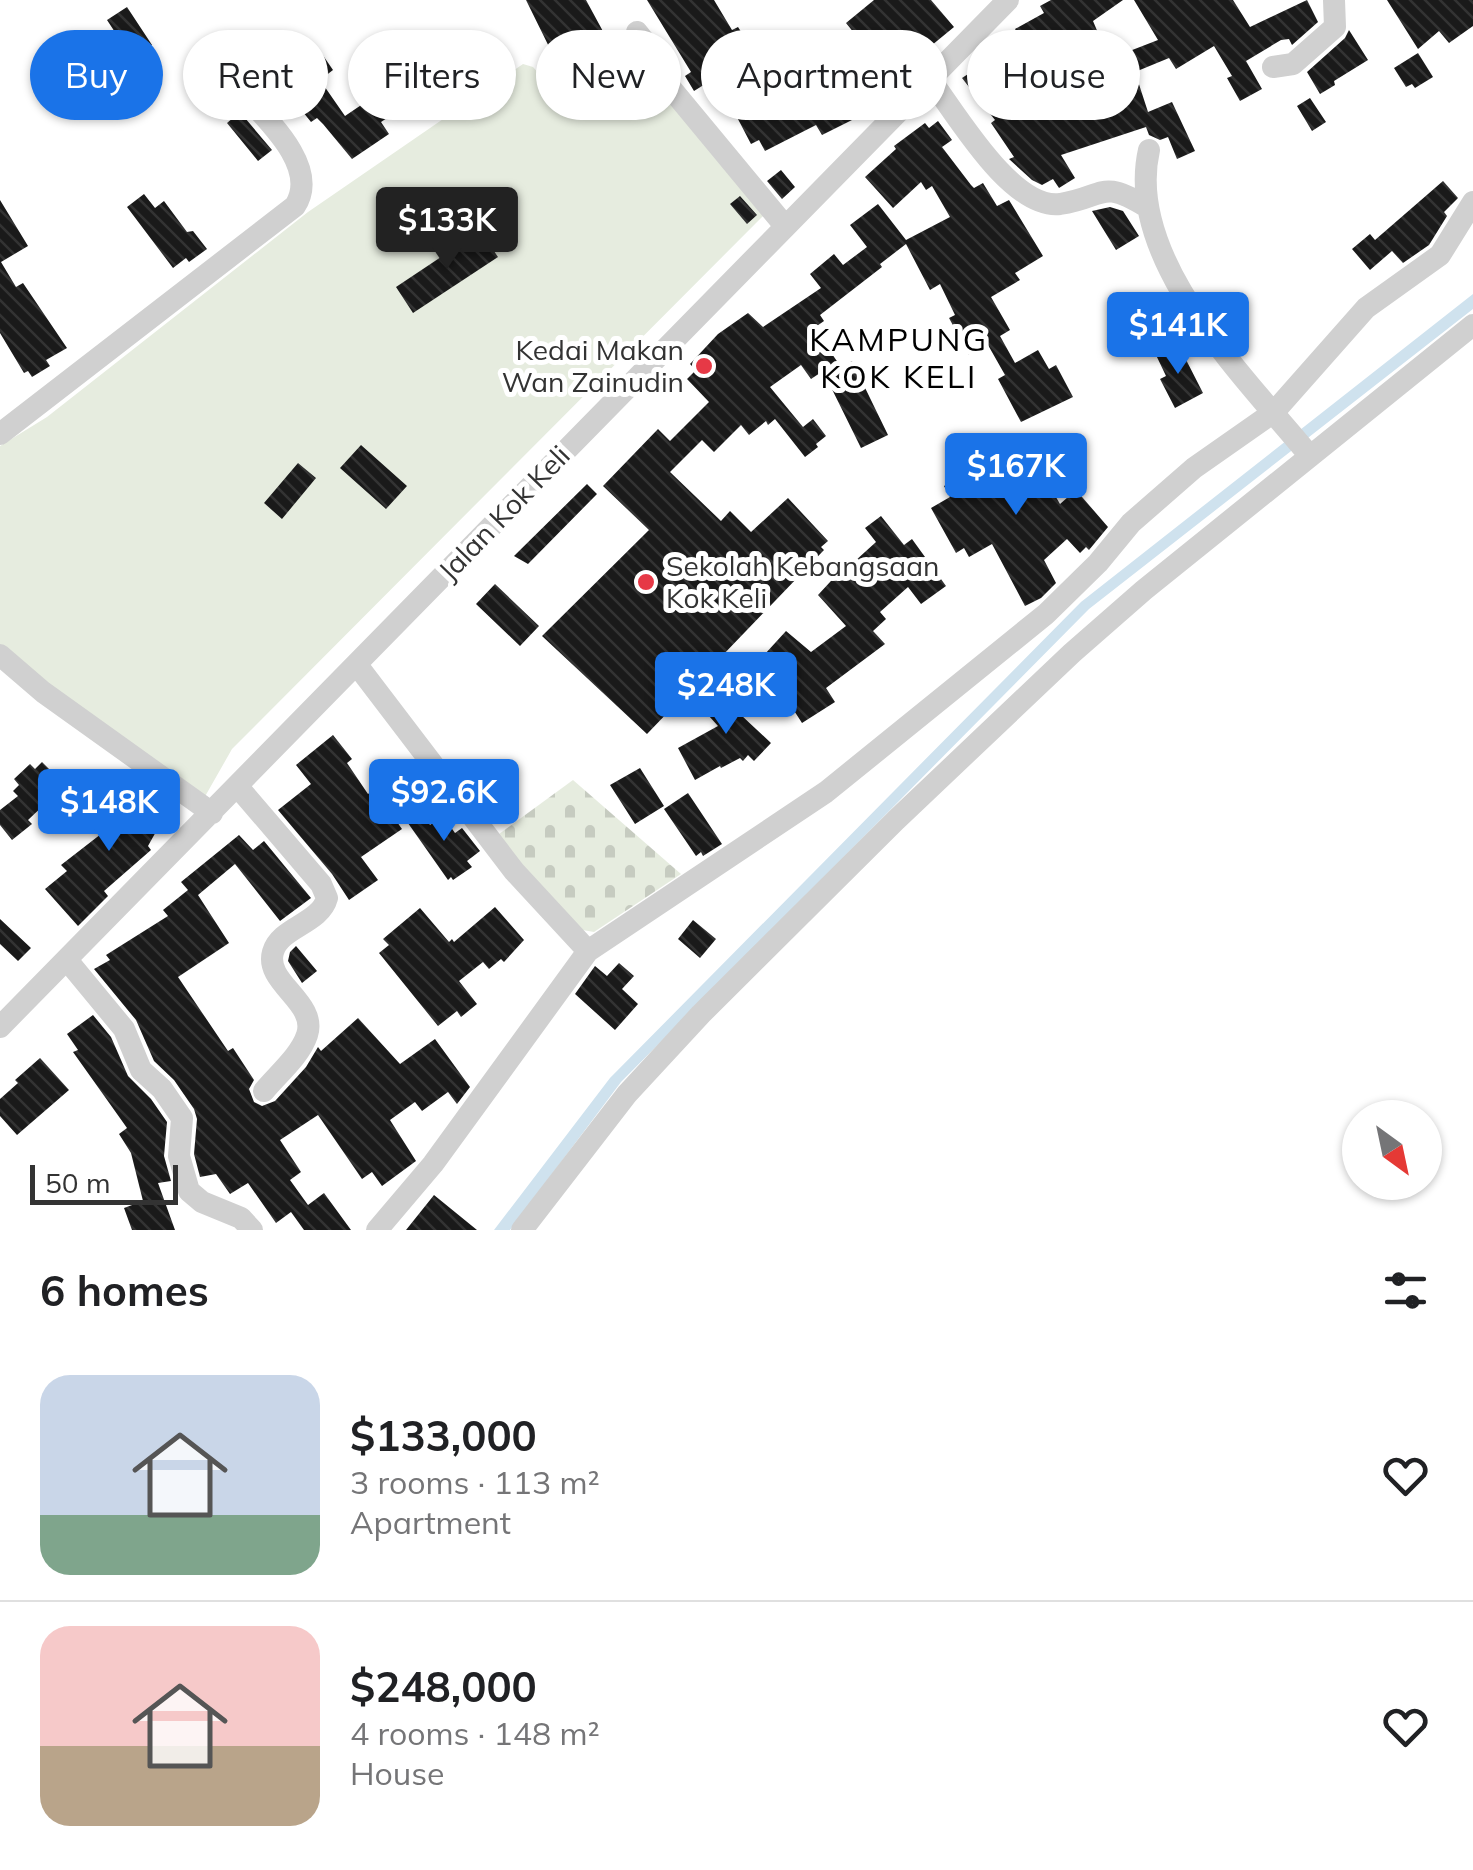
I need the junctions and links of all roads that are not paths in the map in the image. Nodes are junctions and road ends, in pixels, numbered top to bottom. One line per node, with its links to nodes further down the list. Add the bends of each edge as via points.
1 (1008, 0): 3 (street, Jalan Kok Keli)
2 (1334, 0): 4 (street, via 1335,27 1293,64)
3 (947, 62)
4 (1272, 67)
5 (681, 100): 12 (street)
6 (947, 101): 11 (street, via 1026,197 1060,204 1107,189)
7 (266, 120): 15 (street, via 293,151 301,189 296,206)
8 (890, 120): 12 (street, Jalan Kok Keli)
9 (1149, 150): 11 (street)
10 (1473, 202): 14 (street, via 1440,255 1366,308)
11 (1148, 206): 14 (street, via 1155,238 1190,306)
12 (785, 226): 18 (street, Jalan Kok Keli)
13 (1473, 325): 16 (street)
14 (1281, 420): 16 (street); 21 (street, via 1194,468 1131,523 1046,614 826,792)
15 (0, 434)
16 (1307, 452): 27 (street, via 1072,653 896,820 627,1094)
17 (0, 655): 20 (street)
18 (357, 665): 19 (street, Jalan Kok Keli); 21 (street, via 514,871)
19 (238, 787): 20 (street, Jalan Kok Keli); 24 (street, via 327,898 273,952 274,968 307,1015 309,1030)
20 (212, 813): 22 (street, Jalan Kok Keli)
21 (588, 950): 26 (street)
22 (66, 960): 23 (street, Jalan Kok Keli); 25 (street, via 124,1029 141,1070 182,1118 179,1156 190,1190)
23 (0, 1027)
24 (264, 1091)
25 (252, 1230)
26 (378, 1230)
27 (522, 1230)

